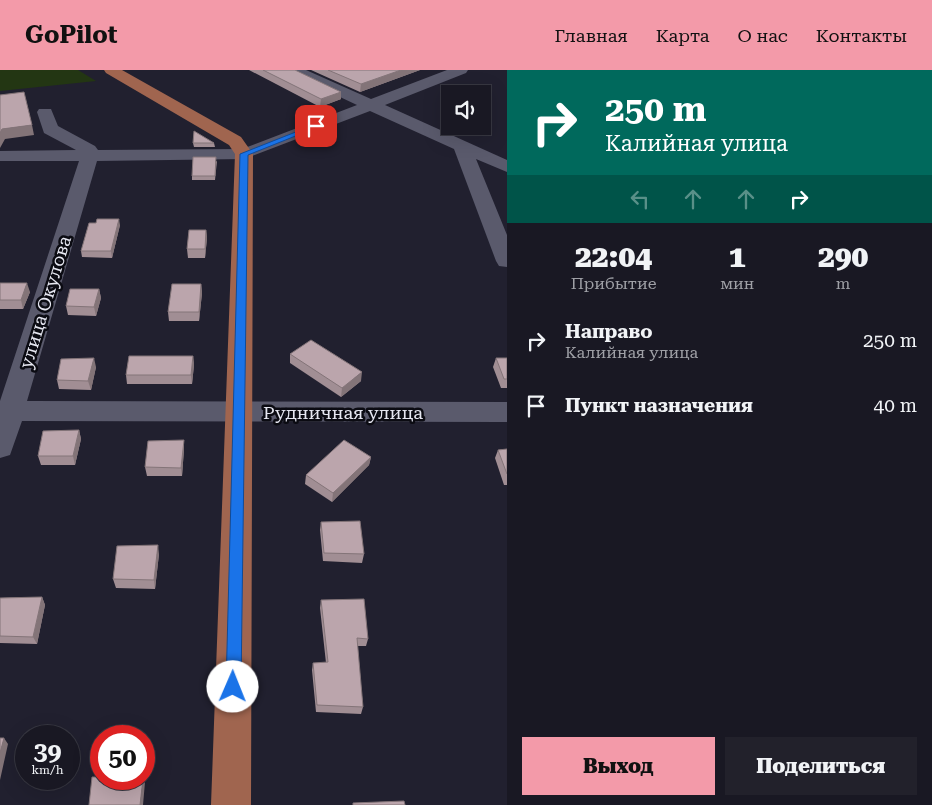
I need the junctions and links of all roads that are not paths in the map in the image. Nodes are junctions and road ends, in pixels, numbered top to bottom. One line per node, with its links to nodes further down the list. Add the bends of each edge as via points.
1 (111, 70): 7 (main road, via 235,141)
2 (294, 70): 4 (street)
3 (461, 70): 4 (street)
4 (370, 105): 6 (street); 7 (street)
5 (45, 112): 9 (street, via 50,129 88,150)
6 (462, 147): 10 (street); 11 (street)
7 (244, 154): 9 (street); 13 (main road)
8 (0, 156): 9 (street)
9 (89, 156): 12 (street, улица Окулова)
10 (507, 167)
11 (507, 261)
12 (6, 411): 13 (street, Рудничная улица); 15 (street, улица Окулова)
13 (239, 412): 14 (street, Рудничная улица); 16 (main road)
14 (507, 412)
15 (0, 448)
16 (231, 805)

